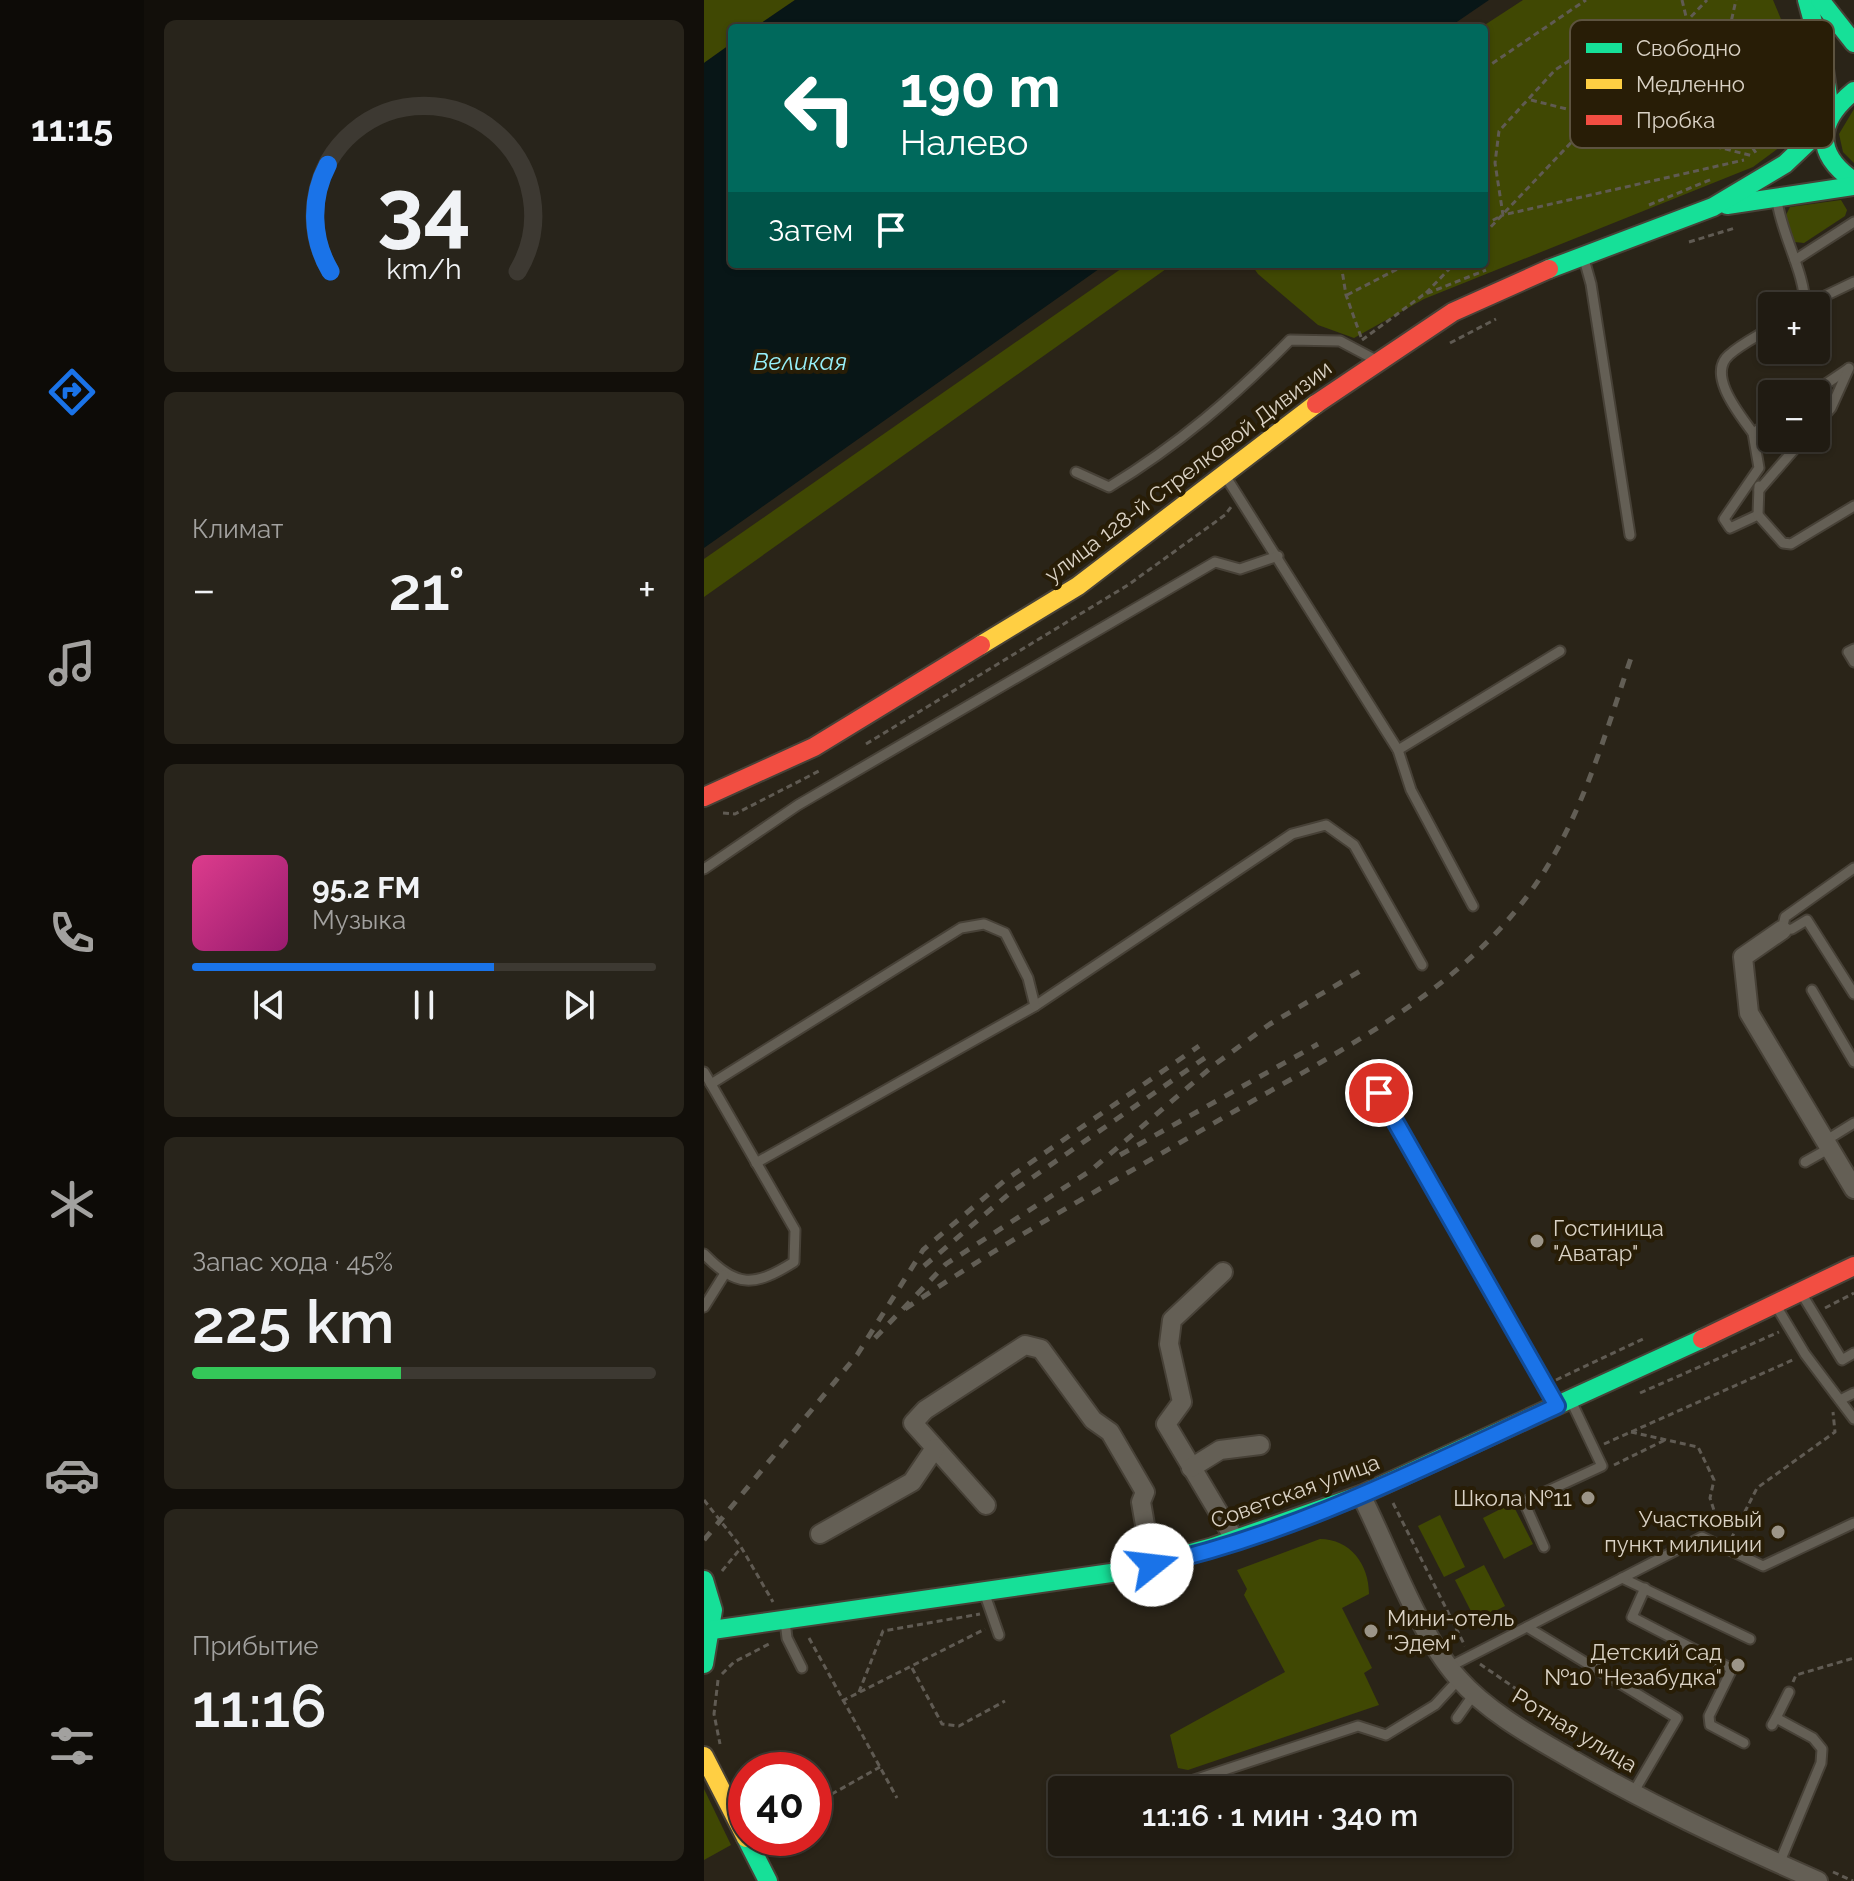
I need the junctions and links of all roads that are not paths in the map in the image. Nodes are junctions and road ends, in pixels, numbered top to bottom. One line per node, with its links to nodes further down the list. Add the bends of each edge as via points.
1 (1807, 0): 3 (main road)
2 (1820, 0): 4 (main road)
3 (1812, 20)
4 (1854, 43)
5 (1854, 91): 6 (main road, улица 128-й Стрелковой Дивизии)
6 (1834, 112)
7 (1800, 148): 11 (main road, улица 128-й Стрелковой Дивизии, via 1785,164)
8 (1829, 148): 9 (main road, via 1830,159)
9 (1854, 188): 10 (main road, улица 128-й Стрелковой Дивизии)
10 (1777, 198): 11 (main road, улица 128-й Стрелковой Дивизии); 14 (lane, via 1781,228)
11 (1713, 207): 13 (main road, улица 128-й Стрелковой Дивизии)
12 (1854, 222): 14 (lane)
13 (1583, 256): 19 (main road, улица 128-й Стрелковой Дивизии, via 1453,312); 32 (lane)
14 (1795, 260): 16 (lane)
15 (1854, 282): 17 (lane)
16 (1803, 292)
17 (1830, 294)
18 (1758, 336): 24 (lane, via 1727,356 1722,366 1723,382)
19 (1372, 358): 27 (lane, via 1340,341 1290,340 1234,397 1165,453 1109,487); 28 (main road, улица 128-й Стрелковой Дивизии)
20 (1852, 366): 21 (lane); 22 (lane)
21 (1830, 381)
22 (1830, 409)
23 (1758, 430): 24 (lane)
24 (1753, 433): 26 (lane)
25 (1792, 452): 29 (lane)
26 (1759, 468): 29 (lane); 31 (lane, via 1724,519 1730,528)
27 (1076, 472)
28 (1224, 474): 33 (lane); 38 (main road, улица 128-й Стрелковой Дивизии, via 1078,586 814,747)
29 (1759, 490): 31 (lane)
30 (1854, 506): 31 (lane, via 1791,544 1783,543)
31 (1758, 515)
32 (1630, 535)
33 (1278, 556): 37 (lane); 39 (lane, via 1240,569 1215,562 798,805)
34 (1854, 649): 36 (lane, via 1848,652)
35 (1560, 651): 37 (lane)
36 (1854, 662)
37 (1398, 750): 41 (lane, via 1411,790)
38 (704, 797)
39 (704, 869)
40 (1854, 869): 42 (lane, via 1785,917)
41 (1473, 906)
42 (1782, 930): 45 (lane, via 1807,920); 52 (street, via 1743,957 1749,1013)
43 (1422, 965): 46 (lane, via 1354,845 1326,825 1292,834)
44 (1812, 990): 47 (lane)
45 (1854, 994)
46 (1035, 1006): 49 (lane, via 1028,978 1005,933 984,924 961,928); 54 (lane)
47 (1854, 1062)
48 (704, 1072): 49 (lane)
49 (711, 1084): 54 (lane)
50 (1379, 1093): 66 (lane, via 1546,1386)
51 (1854, 1123): 52 (lane)
52 (1828, 1144): 53 (lane); 55 (street)
53 (1805, 1162)
54 (756, 1163): 59 (lane, via 795,1230 794,1262 771,1277 741,1282)
55 (1854, 1189)
56 (704, 1254): 59 (lane)
57 (1854, 1266): 60 (main road, Советская улица)
58 (1223, 1272): 70 (street, via 1172,1320 1169,1344 1182,1402 1166,1424)
59 (724, 1275): 62 (lane)
60 (1801, 1293): 61 (main road, Советская улица); 63 (lane, via 1842,1360)
61 (1776, 1306): 65 (lane); 66 (main road, Советская улица)
62 (704, 1307)
63 (1854, 1353)
64 (1854, 1393): 65 (lane)
65 (1840, 1400): 67 (lane)
66 (1564, 1403): 71 (main road, Советская улица); 76 (lane, via 1602,1466 1524,1502)
67 (1854, 1419)
68 (1260, 1445): 70 (street, via 1220,1450)
69 (935, 1448): 72 (street); 74 (street, via 912,1482); 77 (street, via 913,1423 925,1410 1025,1345 1041,1349 1093,1420 1110,1432 1145,1492 1141,1502)
70 (1191, 1468): 75 (street)
71 (1361, 1495): 75 (main road, Советская улица); 89 (street, Ротная улица)
72 (986, 1505)
73 (1854, 1523): 78 (lane, via 1763,1566 1702,1537)
74 (820, 1534)
75 (1235, 1540): 77 (main road, Советская улица)
76 (1544, 1547)
77 (1152, 1565): 81 (main road, Советская улица)
78 (1622, 1578): 80 (lane); 83 (lane)
79 (706, 1585): 84 (main road)
80 (1645, 1588): 86 (lane); 93 (lane, via 1632,1617 1732,1669 1709,1716 1710,1725)
81 (983, 1589): 82 (main road, Советская улица); 85 (lane)
82 (779, 1612): 84 (main road, Советская улица); 88 (lane)
83 (1527, 1627): 89 (lane, via 1471,1656); 96 (lane, via 1677,1718)
84 (712, 1630): 87 (main road)
85 (999, 1635)
86 (1750, 1639)
87 (704, 1664)
88 (802, 1668)
89 (1454, 1673): 91 (street, Ротная улица); 95 (lane, via 1435,1705 1386,1735 1358,1726)
90 (1789, 1692): 99 (lane, via 1774,1721 1813,1738 1822,1749)
91 (1474, 1694): 92 (lane); 96 (street, Ротная улица, via 1527,1733)
92 (1457, 1718)
93 (1744, 1743)
94 (704, 1756): 97 (main road)
95 (1206, 1776)
96 (1637, 1787): 99 (street, Ротная улица)
97 (728, 1803)
98 (755, 1856): 101 (main road)
99 (1779, 1864): 100 (street, Ротная улица)
100 (1822, 1875)
101 (768, 1881)

